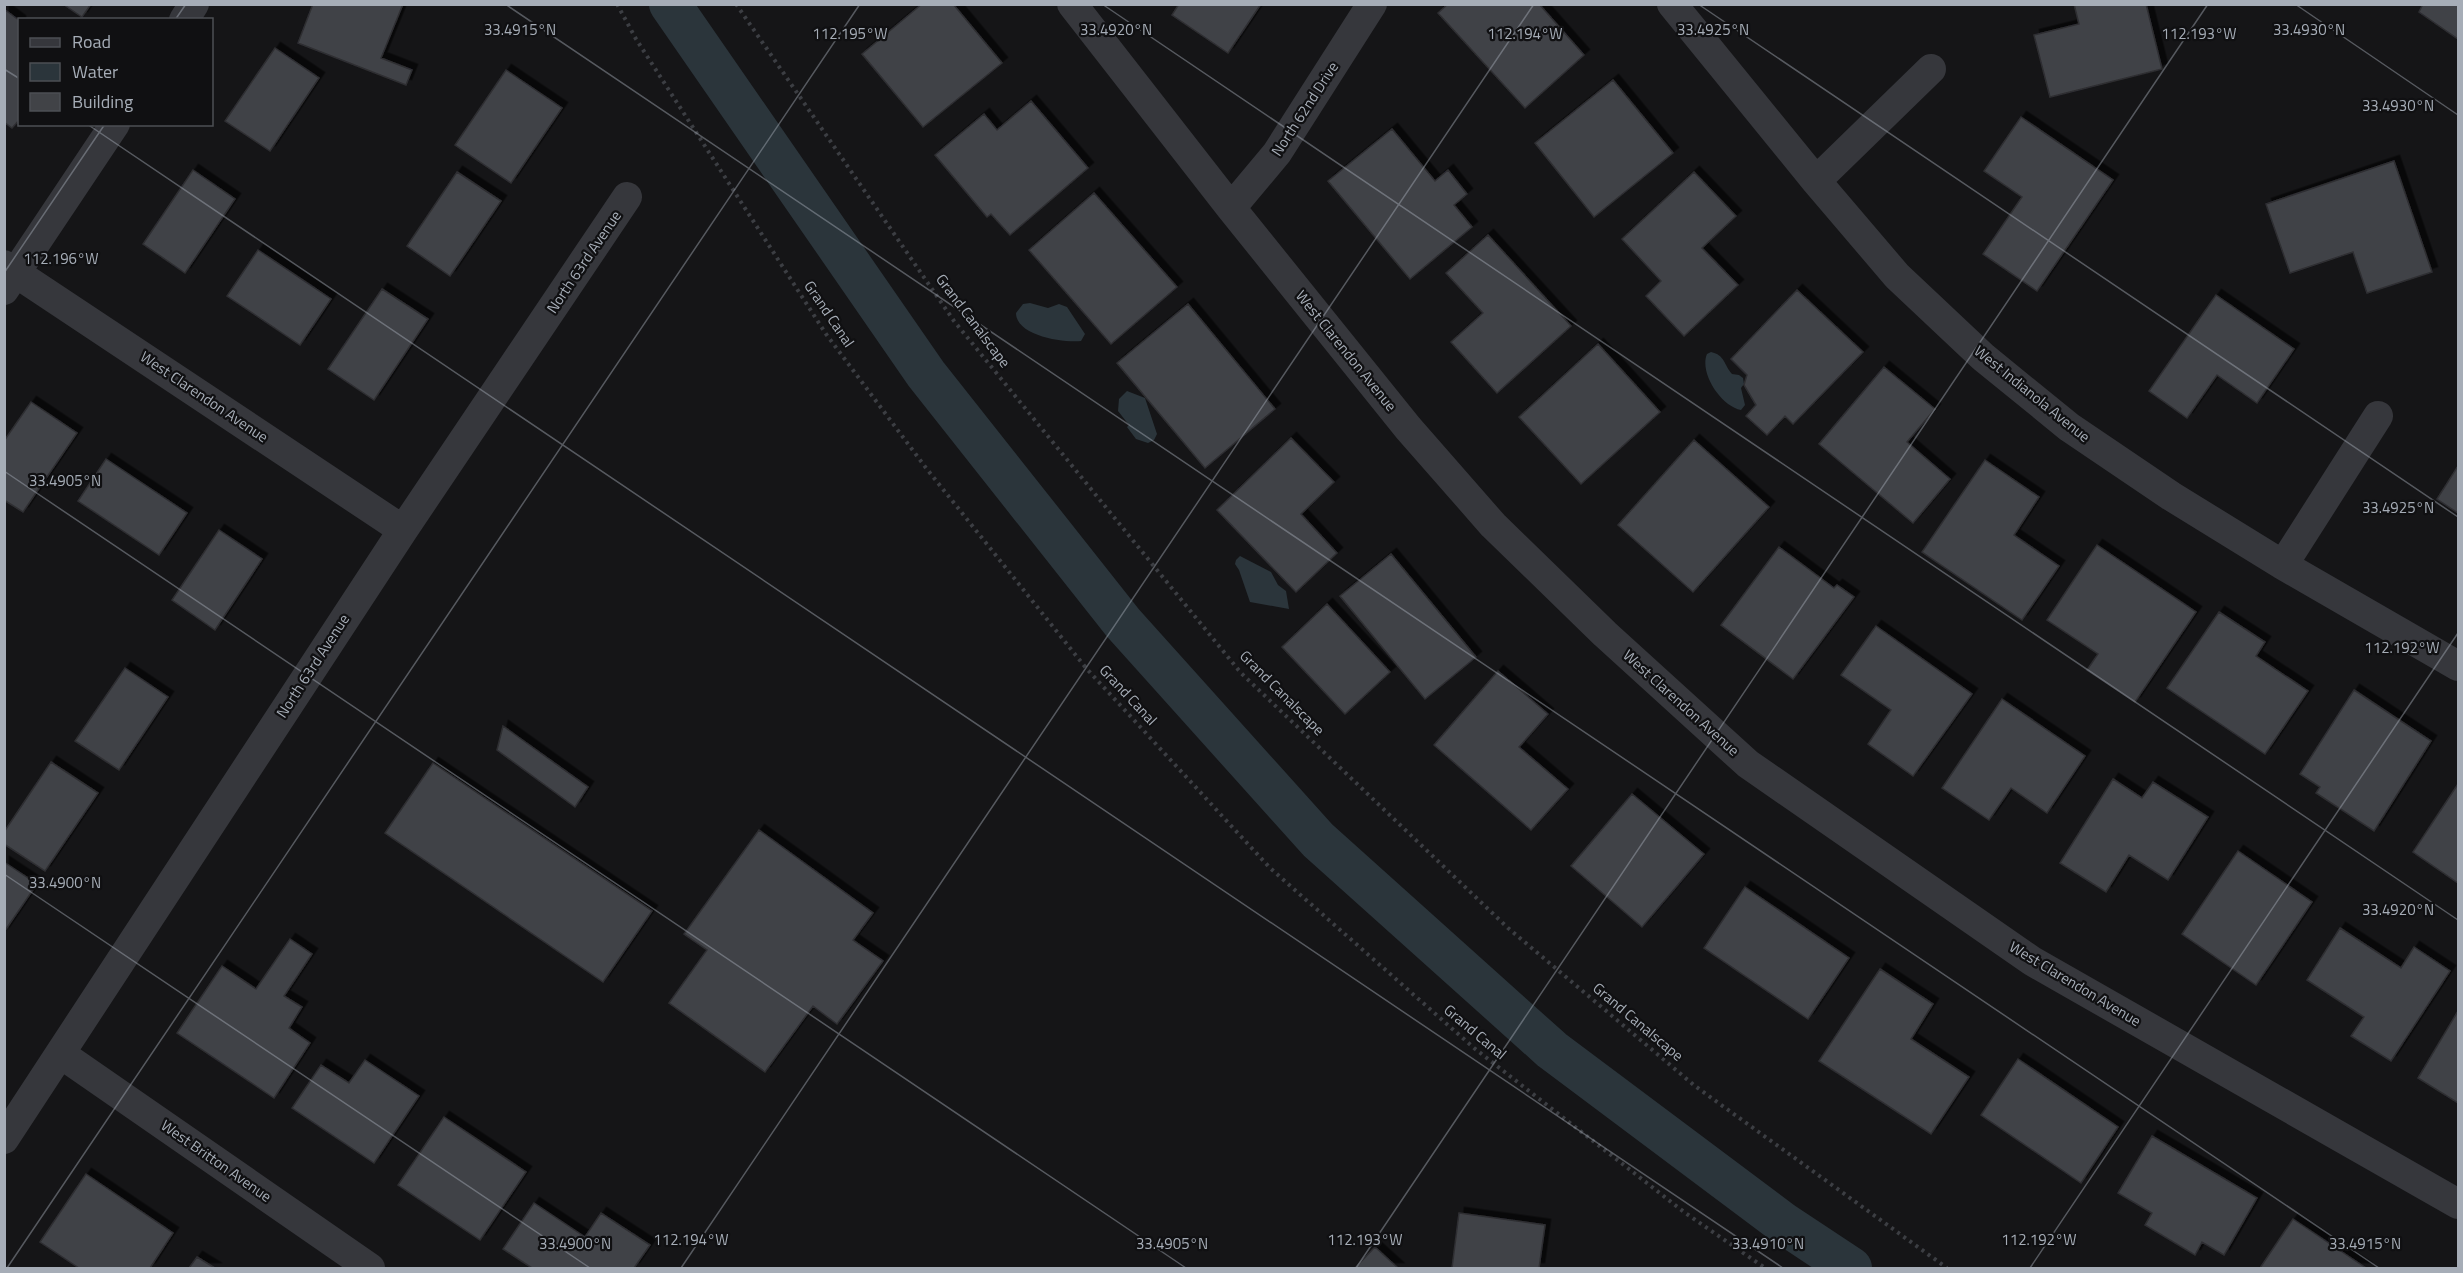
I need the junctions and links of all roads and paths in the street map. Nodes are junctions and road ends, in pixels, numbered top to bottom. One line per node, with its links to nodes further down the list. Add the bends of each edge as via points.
1 (194, 4): 7 (street)
2 (617, 4): 22 (path, Grand Canal, via 826,334 926,468 1086,668 1270,868 1473,1048 1684,1212)
3 (736, 4): 23 (path, Grand Canalscape, via 954,321 1241,673 1508,928 1695,1086)
4 (1072, 4): 12 (street, West Clarendon Avenue)
5 (1372, 4): 12 (street, North 62nd Drive, via 1277,153)
6 (1672, 4): 10 (street, West Indianola Avenue)
7 (185, 18)
8 (1930, 69): 10 (street)
9 (114, 126): 13 (street)
10 (1815, 181): 16 (street, West Indianola Avenue, via 1897,276 1983,357 2069,426)
11 (627, 197): 15 (street, North 63rd Avenue)
12 (1231, 208): 20 (street, West Clarendon Avenue, via 1407,428 1494,525 1605,634 1748,764 2032,961)
13 (9, 276): 15 (street, West Clarendon Avenue)
14 (2379, 416): 16 (street)
15 (403, 530): 18 (street, North 63rd Avenue)
16 (2283, 566): 17 (street, West Indianola Avenue)
17 (2458, 666)
18 (61, 1054): 19 (street, North 63rd Avenue); 21 (street, West Britton Avenue)
19 (4, 1139)
20 (2458, 1204)
21 (370, 1269)
22 (1765, 1269)
23 (1947, 1269)

